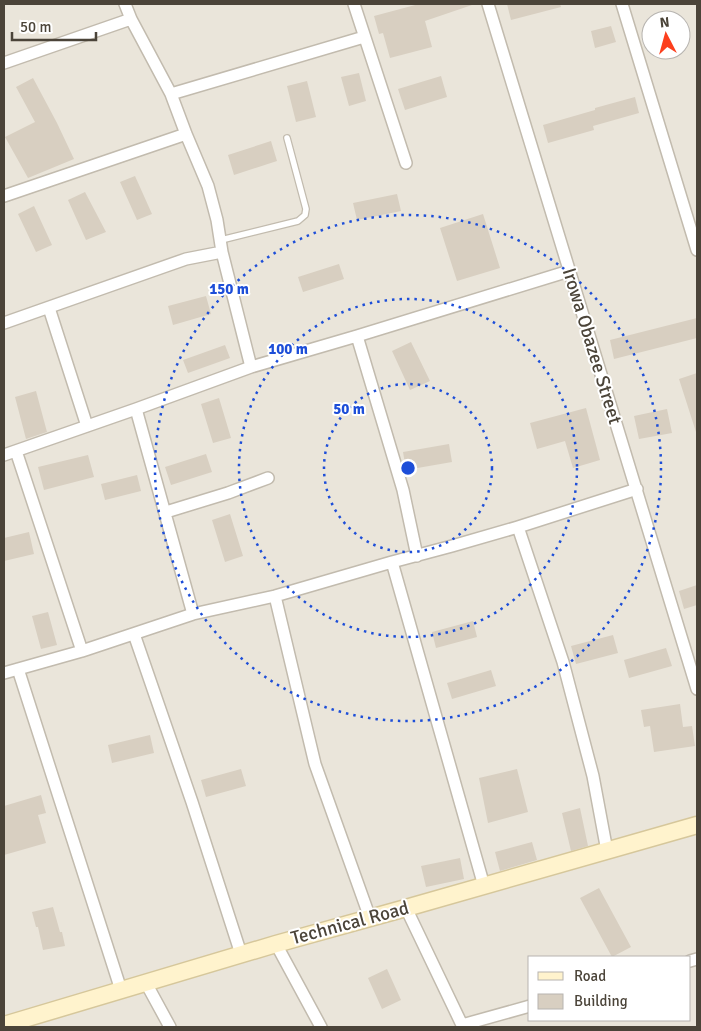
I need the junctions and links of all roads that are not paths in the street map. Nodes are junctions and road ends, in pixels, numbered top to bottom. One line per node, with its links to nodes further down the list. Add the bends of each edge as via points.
1 (125, 4): 5 (street)
2 (354, 4): 6 (street)
3 (488, 4): 16 (street, Irowa Obazee Street)
4 (622, 4): 14 (street)
5 (132, 20): 7 (street); 8 (street)
6 (364, 37): 8 (street); 11 (street)
7 (4, 63)
8 (171, 94): 9 (street)
9 (186, 134): 12 (street); 13 (street, via 208,186)
10 (287, 138): 13 (lane, via 305,215 298,221)
11 (406, 163)
12 (4, 196)
13 (221, 240): 15 (street)
14 (697, 250)
15 (222, 252): 17 (street, via 186,259); 20 (street)
16 (569, 271): 19 (street); 26 (street, Irowa Obazee Street)
17 (49, 308): 18 (street); 22 (street)
18 (4, 323)
19 (357, 336): 20 (street); 29 (street, via 403,490)
20 (251, 366): 21 (street)
21 (136, 409): 22 (street); 27 (street)
22 (87, 426): 23 (street)
23 (16, 451): 24 (street); 34 (street)
24 (4, 455)
25 (268, 478): 27 (street)
26 (637, 489): 28 (street); 37 (street, Irowa Obazee Street)
27 (166, 512): 32 (street)
28 (518, 527): 29 (street); 39 (street, via 563,662 593,776)
29 (417, 556): 30 (street)
30 (392, 562): 31 (street); 40 (street)
31 (275, 596): 32 (street); 42 (street, via 315,764)
32 (193, 614): 33 (street)
33 (134, 634): 34 (street); 44 (street)
34 (82, 650): 35 (street)
35 (18, 669): 36 (street); 46 (street)
36 (4, 673)
37 (697, 689)
38 (697, 826): 39 (street, Technical Road)
39 (607, 851): 40 (street, Technical Road)
40 (484, 886): 41 (street, Technical Road)
41 (406, 908): 42 (street, Technical Road); 49 (street)
42 (370, 918): 43 (street, Technical Road)
43 (276, 944): 44 (street, Technical Road); 51 (street)
44 (241, 954): 45 (street, Technical Road)
45 (146, 983): 46 (street, Technical Road); 50 (street)
46 (122, 990): 48 (street, Technical Road)
47 (528, 1007): 49 (street)
48 (4, 1025)
49 (462, 1026)
50 (170, 1027)
51 (321, 1027)

